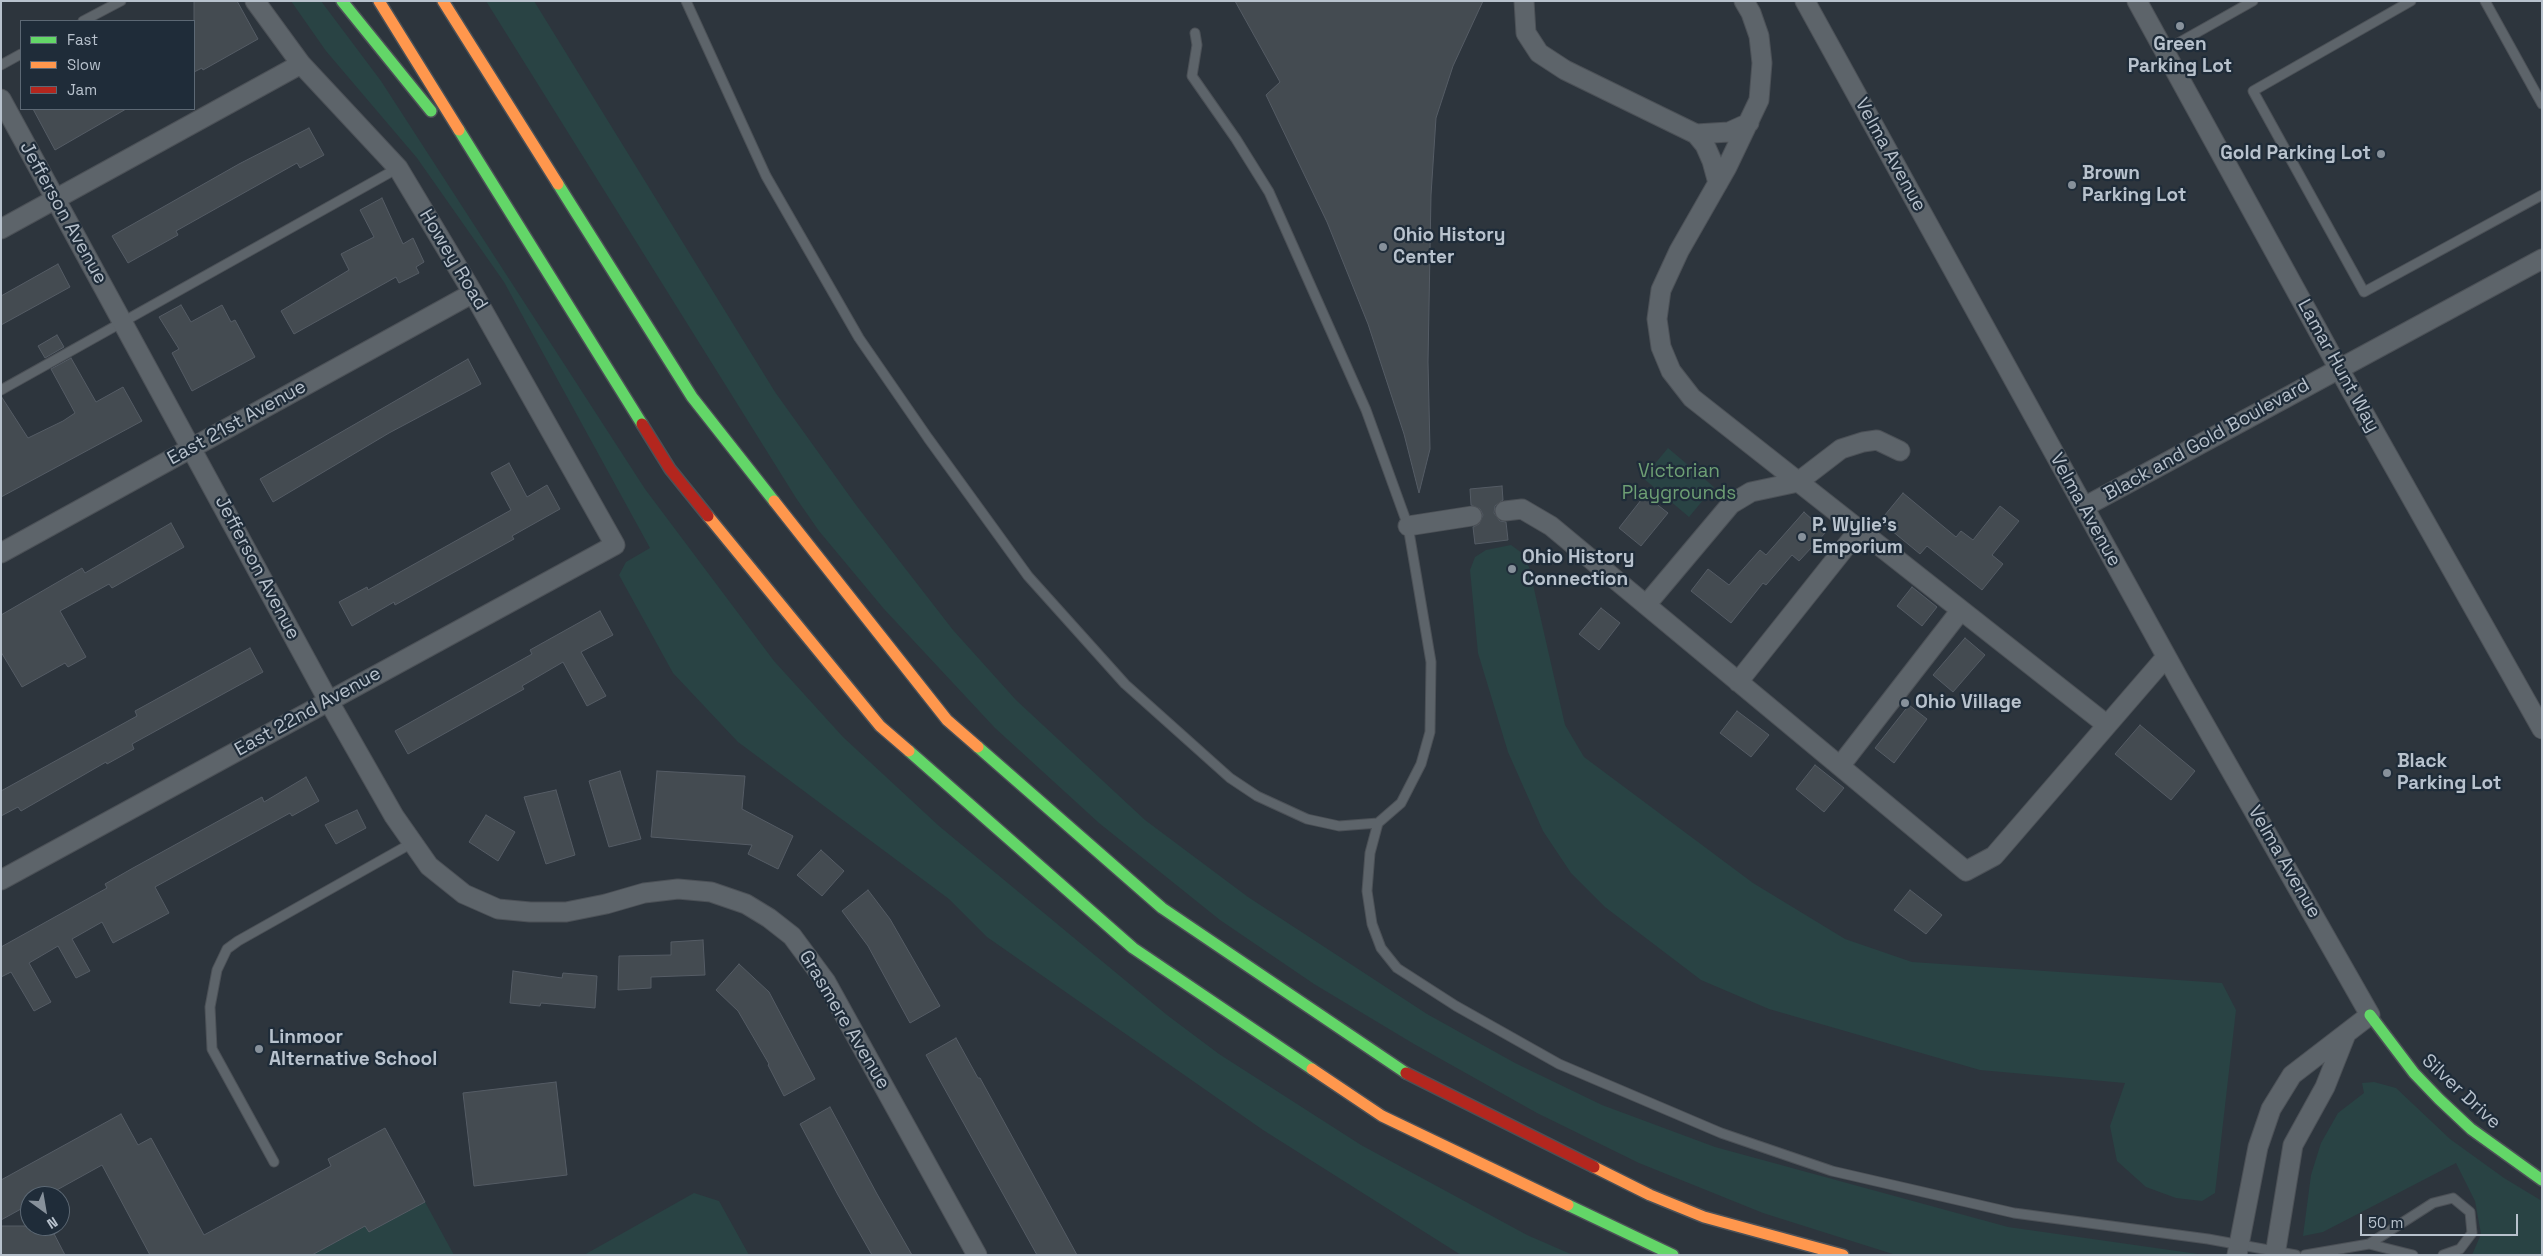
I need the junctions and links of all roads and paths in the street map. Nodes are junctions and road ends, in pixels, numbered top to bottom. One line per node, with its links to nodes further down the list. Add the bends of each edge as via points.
1 (121, 1): 14 (lane)
2 (255, 1): 18 (street, Howey Road)
3 (342, 1): 28 (main road)
4 (379, 1): 28 (main road)
5 (443, 1): 66 (main road, via 692,398 947,720 1162,908 1406,1073 1650,1196 1704,1216)
6 (686, 1): 53 (lane, via 766,176 859,338 1028,576 1125,684 1230,778 1257,796 1308,819 1339,826)
7 (1524, 1): 23 (street, via 1526,33 1539,53 1565,70)
8 (1744, 1): 22 (street, via 1758,36 1762,63 1759,100)
9 (1805, 1): 38 (street, Velma Avenue)
10 (2137, 1): 16 (street, Lamar Hunt Way)
11 (2254, 1): 16 (lane)
12 (2412, 1): 26 (lane, via 2253,90 2364,292)
13 (2485, 1): 21 (lane)
14 (85, 20)
15 (1195, 33): 41 (lane, via 1197,46 1192,76 1269,192 1366,410)
16 (2164, 51): 33 (street, Lamar Hunt Way)
17 (20, 55): 19 (lane)
18 (301, 64): 24 (street, Howey Road); 27 (street)
19 (1, 65)
20 (1, 98): 27 (street, Jefferson Avenue)
21 (2542, 104)
22 (1748, 123): 23 (street, via 1729,132); 25 (street)
23 (1696, 134): 25 (street, via 1709,153)
24 (398, 168): 31 (street, Howey Road); 32 (lane)
25 (1718, 183): 37 (street, via 1661,290 1657,319 1661,347 1671,371 1692,398)
26 (2542, 195)
27 (55, 199): 29 (street); 32 (street, Jefferson Avenue)
28 (508, 208): 65 (main road, via 670,469 880,726 1134,948 1382,1116)
29 (1, 229)
30 (2542, 259): 33 (street, Black and Gold Boulevard)
31 (473, 292): 35 (street, East 21st Avenue); 43 (street, Howey Road)
32 (123, 322): 34 (lane); 35 (street, Jefferson Avenue)
33 (2338, 369): 38 (street, Black and Gold Boulevard); 51 (street, Lamar Hunt Way)
34 (1, 390)
35 (193, 448): 44 (street, East 21st Avenue); 49 (street, Jefferson Avenue)
36 (1900, 451): 37 (street, via 1877,440 1863,442 1842,449)
37 (1798, 482): 42 (street); 45 (street, via 1751,492 1731,504)
38 (2084, 507): 47 (street, Velma Avenue)
39 (1505, 511): 45 (street, via 1522,509 1551,526)
40 (1472, 516): 41 (street)
41 (1408, 526): 53 (lane, via 1431,662 1430,732 1421,764 1401,803)
42 (1859, 530): 46 (street); 48 (street)
43 (615, 545): 49 (street, East 22nd Avenue)
44 (1, 553)
45 (1646, 604): 48 (street)
46 (1961, 610): 50 (street); 52 (street)
47 (2166, 657): 50 (street); 57 (street, Velma Avenue)
48 (1738, 682): 52 (street)
49 (328, 700): 54 (street, Jefferson Avenue); 55 (street, East 22nd Avenue)
50 (2107, 725): 52 (street, via 1994,856 1966,871)
51 (2542, 729)
52 (1840, 766)
53 (1378, 824): 62 (lane, via 1370,853 1367,891 1372,924 1381,948 1397,968 1456,1006 1560,1064 1721,1132 1832,1171 2014,1213)
54 (412, 843): 56 (street, Jefferson Avenue, via 429,866 449,883 464,894 498,909 566,912); 59 (lane, via 238,941 227,949 217,970 210,1007 212,1049)
55 (1, 880)
56 (606, 904): 64 (street, Grasmere Avenue, via 644,893 678,889 711,892 746,904 792,936 826,982)
57 (2370, 1015): 58 (street); 60 (main road, Silver Drive, via 2414,1074 2439,1099 2471,1129)
58 (2347, 1033): 62 (street, via 2292,1075 2271,1109 2258,1148); 63 (street, via 2325,1087 2293,1145)
59 (274, 1162)
60 (2542, 1180)
61 (2369, 1244): 68 (lane); 69 (lane); 70 (lane, via 2433,1203 2453,1198 2470,1212 2472,1233 2460,1249)
62 (2238, 1250): 63 (lane)
63 (2275, 1253): 67 (lane)
64 (977, 1255)
65 (1673, 1255)
66 (1843, 1255)
67 (2296, 1255)
68 (2305, 1255)
69 (2413, 1255)
70 (2442, 1255)

